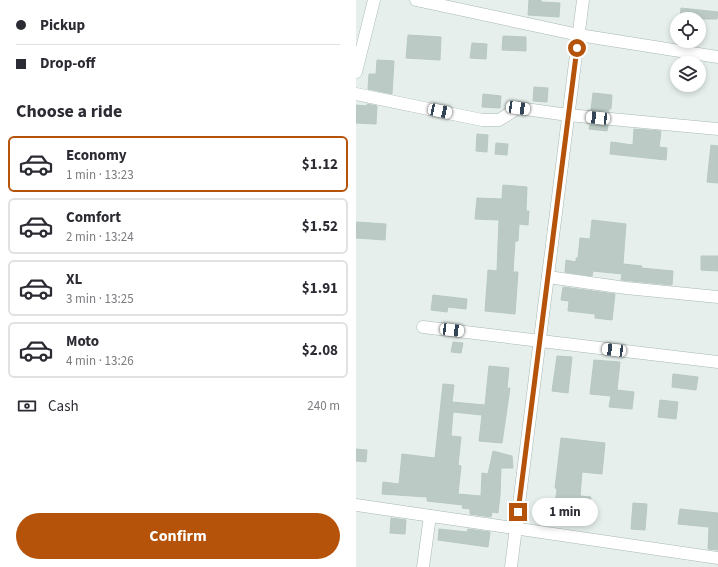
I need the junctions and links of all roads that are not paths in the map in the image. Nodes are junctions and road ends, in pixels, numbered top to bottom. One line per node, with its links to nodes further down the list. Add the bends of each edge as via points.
1 (374, 0): 6 (street)
2 (416, 0): 4 (street)
3 (583, 0): 4 (street)
4 (579, 35): 5 (street); 8 (street)
5 (718, 57)
6 (356, 72)
7 (356, 94): 8 (street, via 482,120 499,120 518,108)
8 (568, 115): 9 (street); 10 (street)
9 (718, 129)
10 (548, 277): 11 (street); 13 (street)
11 (718, 297)
12 (423, 327): 13 (street)
13 (540, 341): 14 (street); 17 (street)
14 (718, 362)
15 (356, 505): 16 (street)
16 (430, 516): 17 (street); 19 (street)
17 (516, 528): 18 (street); 20 (street)
18 (718, 558)
19 (423, 567)
20 (511, 567)

